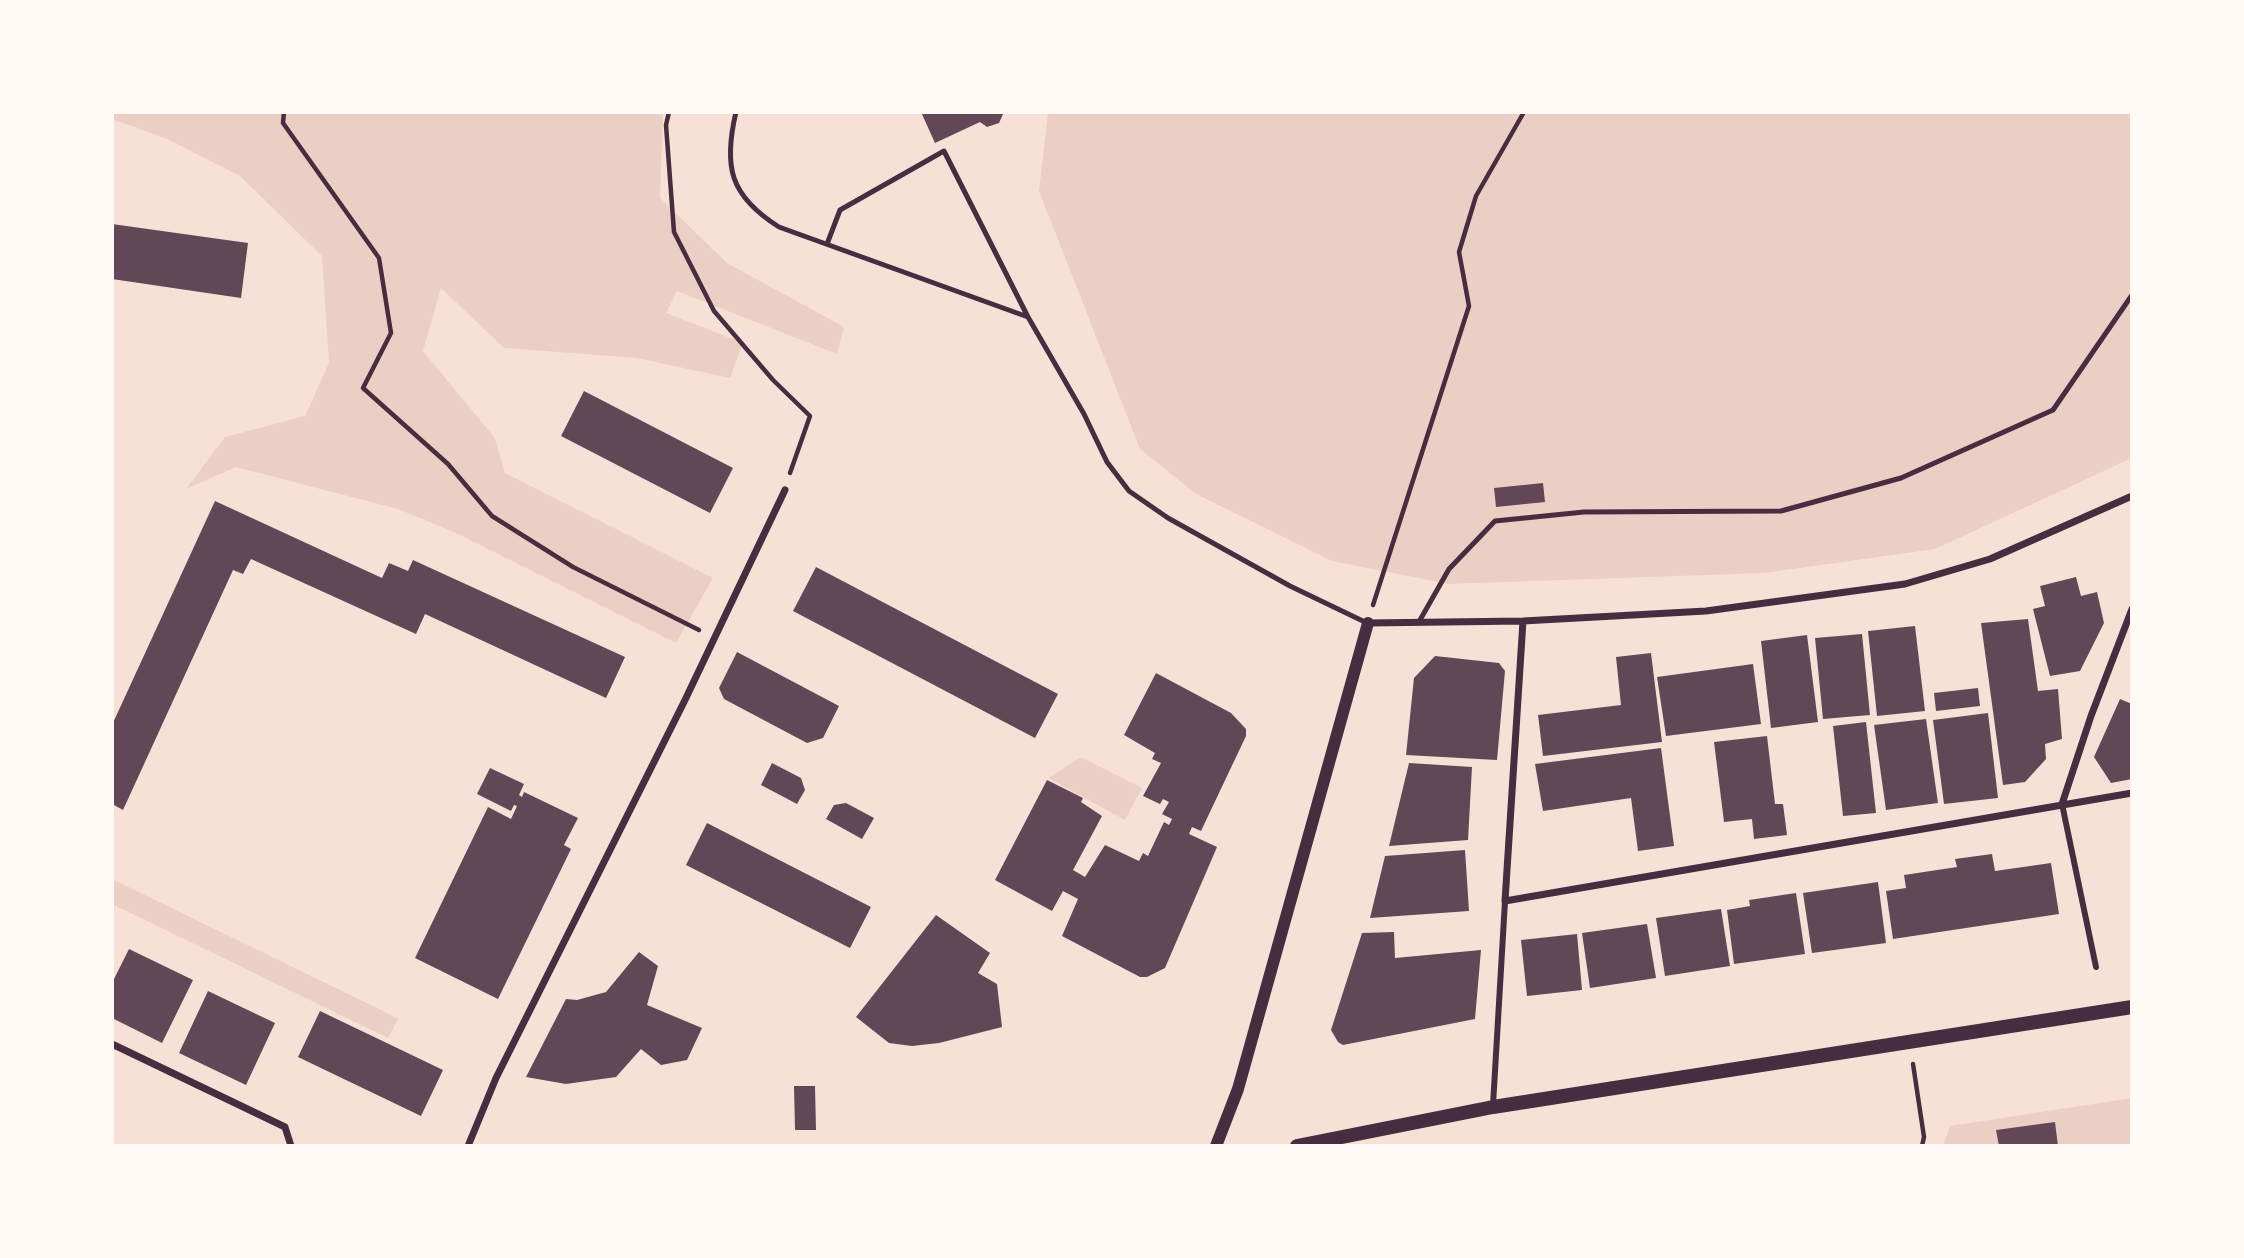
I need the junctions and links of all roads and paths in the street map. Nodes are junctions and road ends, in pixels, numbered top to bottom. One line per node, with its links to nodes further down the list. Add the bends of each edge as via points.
1 (284, 112): 14 (path, via 283,123 379,258 391,333 363,388 449,464 492,516 573,567)
2 (669, 112): 8 (path, via 666,125 674,232 714,311 810,416)
3 (736, 112): 5 (lane, via 729,153 734,182 753,211 779,227)
4 (1524, 112): 13 (path, via 1476,196 1460,252 1469,306)
5 (827, 244): 7 (lane); 7 (lane, via 841,210 944,151)
6 (2132, 295): 11 (lane, via 2053,410 1901,478 1781,510 1584,512 1495,521 1449,569)
7 (1028, 317): 13 (lane, via 1107,462 1129,491 1290,586)
8 (785, 490): 14 (street)
9 (2132, 496): 12 (street, via 1990,559 1905,584 1706,611)
10 (2132, 610): 16 (street)
11 (1419, 620): 12 (street); 13 (street)
12 (1523, 621): 17 (street)
13 (1368, 623): 25 (street, via 1238,1089)
14 (714, 638): 24 (street, via 496,1079)
15 (2132, 793): 16 (street)
16 (2062, 804): 17 (street); 18 (street)
17 (1505, 901): 22 (street)
18 (2096, 967)
19 (2132, 1007): 20 (main road)
20 (1909, 1042): 22 (main road); 27 (path)
21 (112, 1044): 23 (street, via 285,1126)
22 (1493, 1107): 26 (main road)
23 (290, 1146)
24 (468, 1146)
25 (1216, 1146)
26 (1297, 1146)
27 (1922, 1146)

